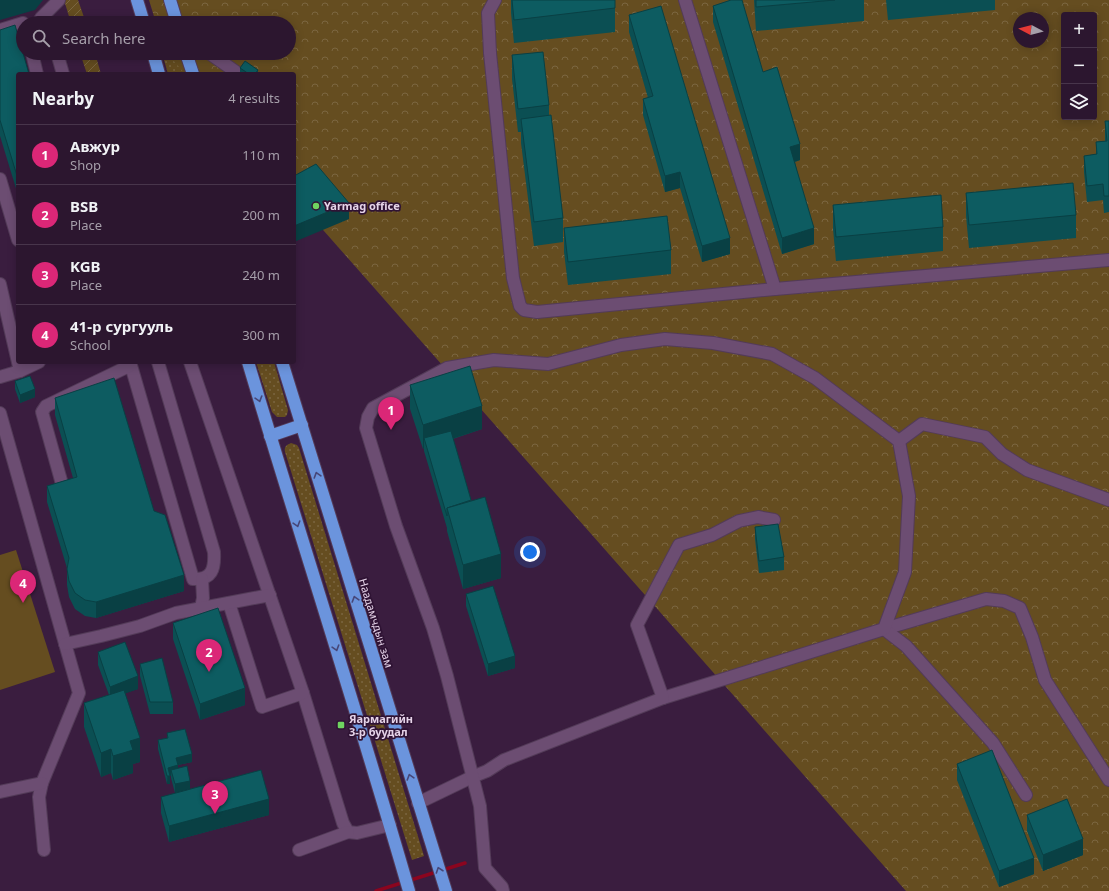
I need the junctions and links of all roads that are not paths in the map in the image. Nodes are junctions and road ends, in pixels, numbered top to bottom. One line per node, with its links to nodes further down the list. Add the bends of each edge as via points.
1 (59, 0): 6 (street)
2 (137, 0): 7 (highway)
3 (170, 0): 8 (highway)
4 (495, 0): 25 (street, via 488,13 490,52 513,278 520,306 524,310 537,312)
5 (685, 0): 25 (street)
6 (45, 16)
7 (142, 16)
8 (175, 16)
9 (16, 25): 10 (street)
10 (0, 30)
11 (34, 60): 16 (street)
12 (59, 60): 17 (street)
13 (155, 60): 18 (highway)
14 (188, 60): 19 (highway)
15 (219, 60): 20 (street)
16 (37, 72)
17 (62, 72)
18 (158, 72)
19 (192, 72)
20 (236, 72)
21 (0, 180): 22 (street)
22 (16, 233)
23 (1109, 260): 25 (street)
24 (0, 284): 26 (street)
25 (775, 289)
26 (16, 354)
27 (18, 364): 35 (street)
28 (35, 364): 35 (street)
29 (129, 364): 41 (street, via 46,406 42,412)
30 (131, 364): 44 (street, via 193,579)
31 (159, 364): 44 (street, via 214,552 215,564 210,574)
32 (191, 364): 45 (street)
33 (249, 364): 39 (highway, one-way to 39)
34 (283, 364): 38 (highway, Наадамчдын зам)
35 (20, 371): 36 (street)
36 (0, 377)
37 (0, 412): 49 (street)
38 (302, 425): 39 (highway); 57 (highway, Наадамчдын зам, one-way to 38)
39 (270, 436): 58 (highway, one-way to 58)
40 (900, 441): 42 (street, via 922,424 986,437 1002,454 1027,470); 48 (street, via 909,496 905,572); 52 (street, via 815,378 772,354 712,343 665,339 621,345 548,364 494,360 447,368 373,408 366,428 396,526 435,635)
41 (62, 484)
42 (1109, 500)
43 (774, 520): 51 (street, via 758,517 739,521 712,535 679,545 637,625)
44 (202, 579): 47 (street)
45 (270, 595): 46 (street); 50 (street)
46 (228, 603): 47 (street); 50 (street, via 262,707)
47 (201, 608): 49 (street)
48 (884, 629): 51 (street); 53 (street, via 986,599 1004,601 1020,608 1046,680); 56 (street, via 906,646 993,743)
49 (65, 644): 54 (street, via 79,693)
50 (303, 693): 59 (street)
51 (663, 698): 52 (street, via 504,760)
52 (472, 777): 57 (street); 64 (street, via 480,806 485,868)
53 (1109, 780)
54 (42, 782): 55 (street); 60 (street, via 39,797)
55 (0, 792)
56 (1026, 796)
57 (418, 803): 62 (highway, Наадамчдын зам, one-way to 57)
58 (390, 825): 59 (street, via 357,834); 63 (highway)
59 (348, 832): 61 (street)
60 (44, 850)
61 (299, 850)
62 (445, 888)
63 (409, 891)
64 (503, 891)

